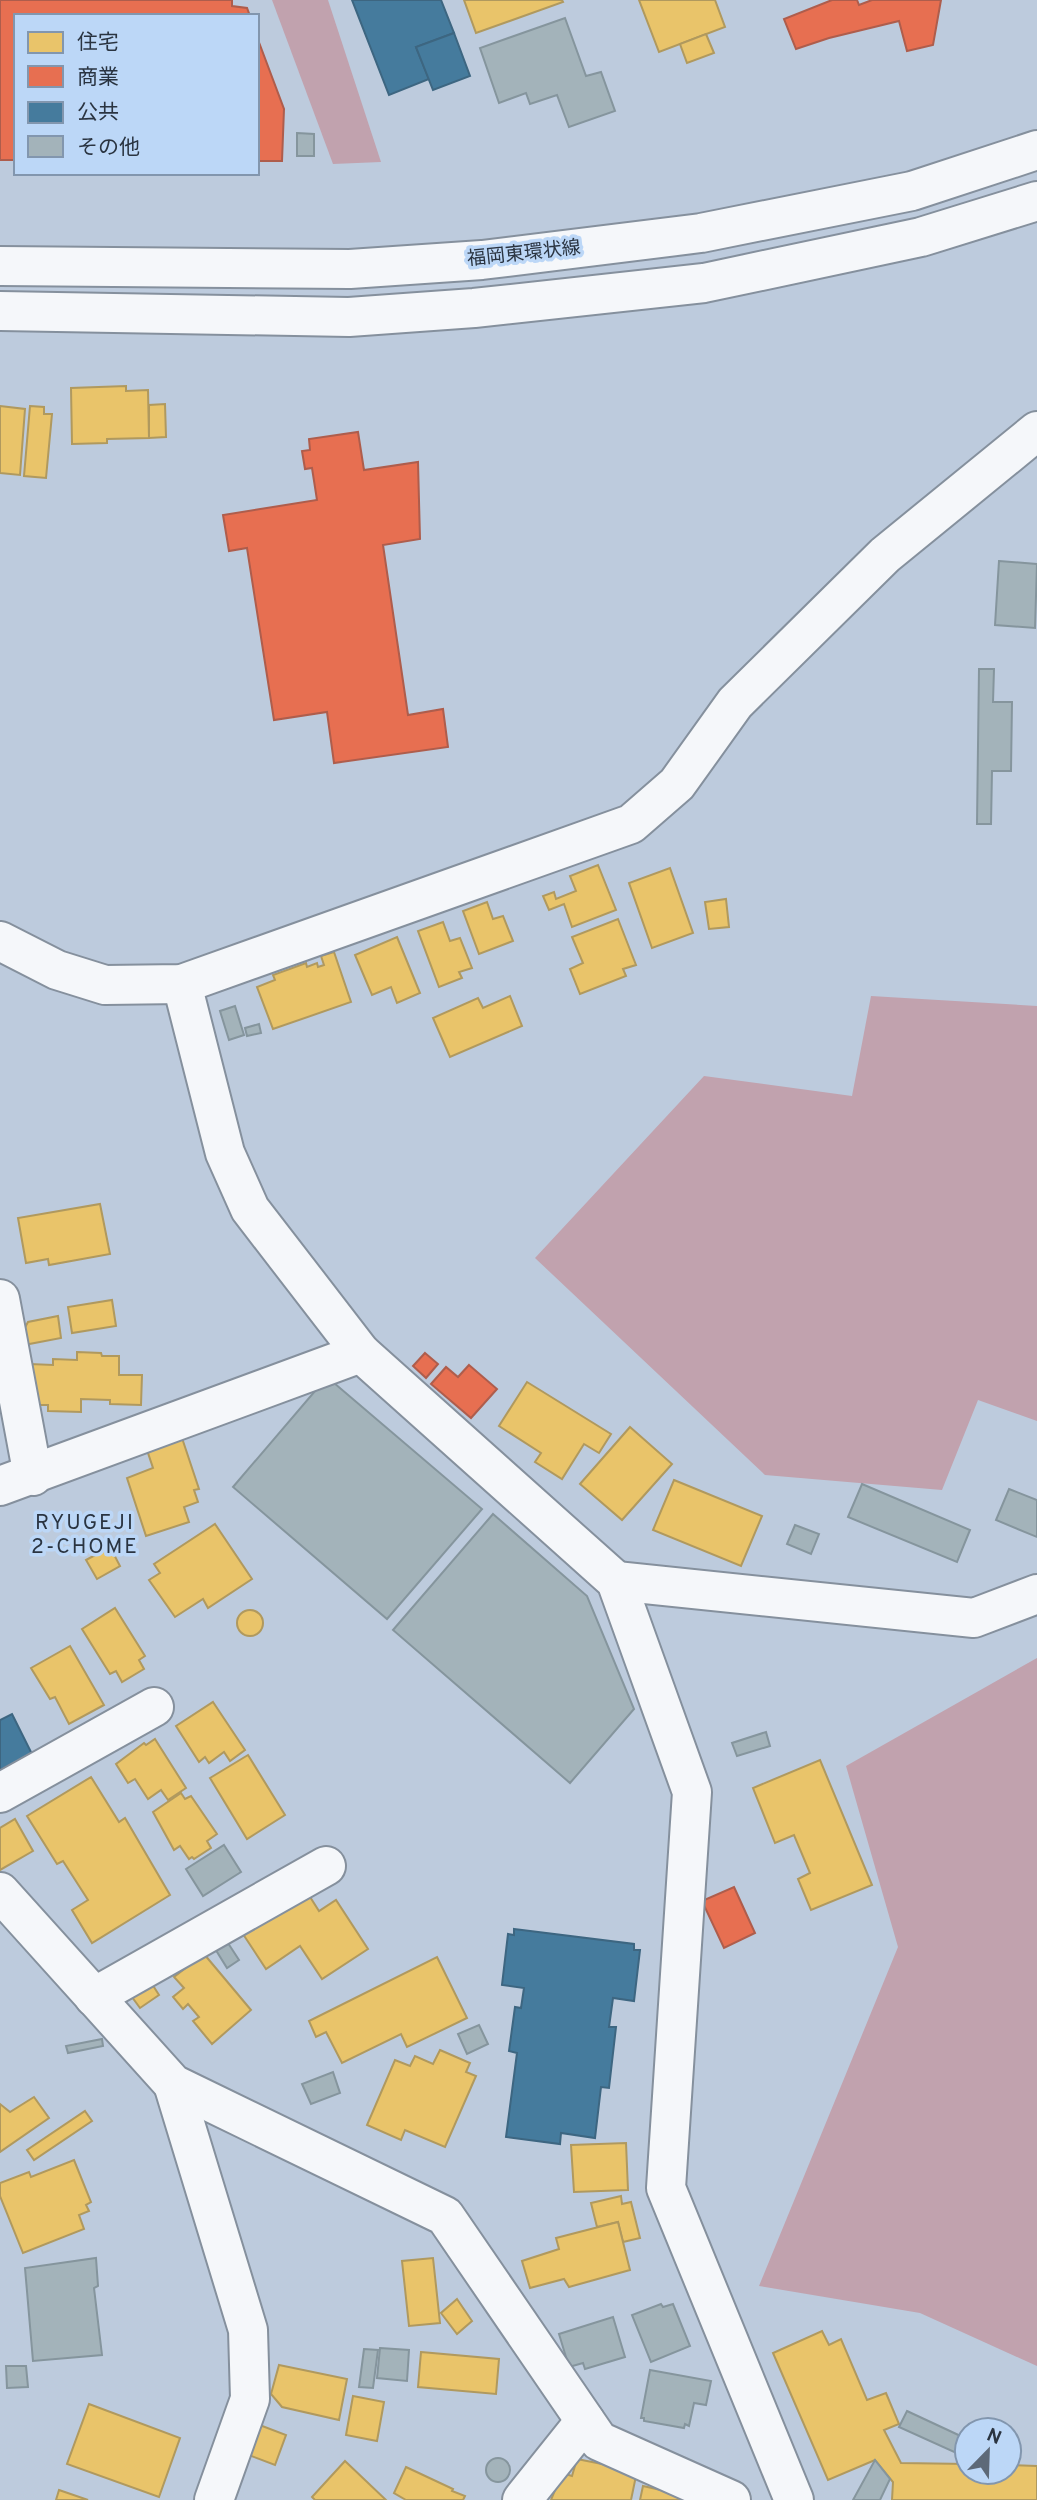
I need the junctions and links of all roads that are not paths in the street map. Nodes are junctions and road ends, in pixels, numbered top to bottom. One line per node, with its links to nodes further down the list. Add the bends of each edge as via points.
1 (1037, 150): 3 (street, 福岡東環状線, via 912,191 701,233 482,260 350,269)
2 (1037, 201): 4 (street, via 920,237 704,283 487,307 349,317)
3 (0, 266)
4 (0, 311)
5 (1037, 431): 7 (street, via 886,555 735,703 677,784 631,824)
6 (0, 940): 7 (street, via 57,970 105,985)
7 (181, 984): 9 (street, via 225,1153 250,1209)
8 (0, 1299): 10 (street)
9 (361, 1353): 10 (street); 11 (street)
10 (17, 1481)
11 (616, 1581): 12 (street, via 974,1618); 23 (street, via 692,1792 667,2188)
12 (1037, 1594)
13 (154, 1707): 14 (street)
14 (0, 1793)
15 (326, 1866): 17 (street)
16 (0, 1892): 17 (street)
17 (94, 1997): 18 (street)
18 (173, 2084): 19 (street, via 445,2216); 20 (street, via 248,2330 250,2399)
19 (585, 2421): 21 (street); 22 (street, via 599,2441)
20 (214, 2500)
21 (522, 2500)
22 (731, 2500)
23 (794, 2500)

